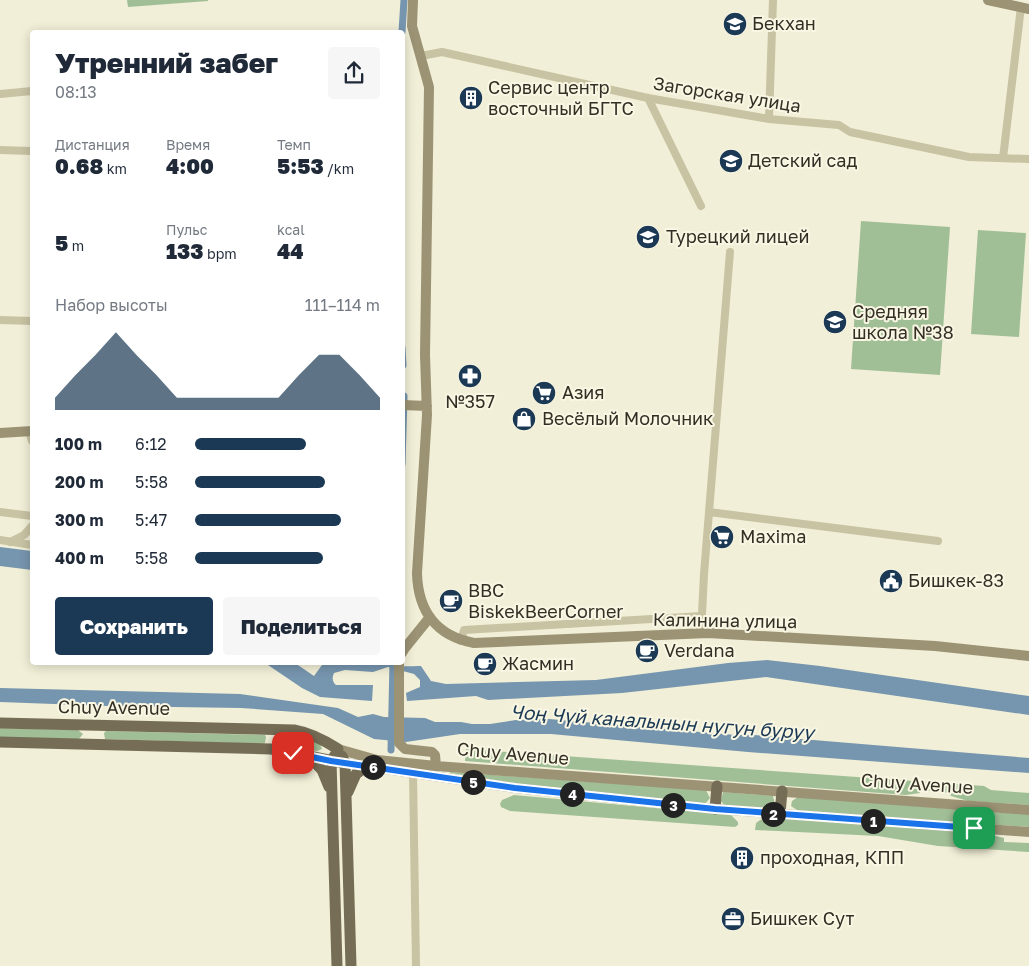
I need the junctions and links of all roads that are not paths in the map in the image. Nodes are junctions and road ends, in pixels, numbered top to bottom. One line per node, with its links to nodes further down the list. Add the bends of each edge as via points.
1 (413, 0): 6 (main road, via 412,26)
2 (772, 0): 10 (street)
3 (988, 0): 4 (main road)
4 (1010, 2): 5 (main road)
5 (1025, 8): 13 (street)
6 (421, 56): 9 (street, Загорская улица, via 442,52); 20 (main road, via 429,87)
7 (30, 91): 8 (street)
8 (0, 94)
9 (648, 98): 10 (street, Загорская улица); 15 (street)
10 (769, 119): 13 (street, Загорская улица, via 839,125 850,132 969,157)
11 (0, 150): 12 (street)
12 (30, 151)
13 (1003, 158): 14 (street, Загорская улица)
14 (1029, 159)
15 (701, 206)
16 (730, 252): 24 (street)
17 (0, 320): 18 (street)
18 (30, 321)
19 (405, 405): 20 (main road)
20 (427, 406): 32 (main road, via 417,573 419,595)
21 (0, 432): 22 (main road)
22 (30, 435)
23 (0, 512): 25 (street)
24 (709, 512): 28 (street); 31 (street)
25 (30, 516)
26 (30, 528): 29 (street)
27 (0, 540): 29 (street)
28 (938, 541)
29 (10, 542): 30 (street)
30 (30, 545)
31 (702, 616): 33 (street); 34 (street, via 464,630)
32 (430, 617): 34 (main road, Калинина улица, via 443,631); 35 (main road)
33 (701, 634): 34 (main road, Калинина улица, via 486,644); 36 (main road, Калинина улица, via 935,646)
34 (460, 641)
35 (405, 648)
36 (1029, 656)
37 (399, 665): 50 (main road, via 399,743 405,750 432,752)
38 (0, 723): 39 (main road, Chuy Avenue)
39 (92, 726): 40 (main road, Chuy Avenue); 43 (main road)
40 (272, 729): 41 (main road, Chuy Avenue, via 306,732); 45 (main road)
41 (324, 740): 44 (main road, Chuy Avenue); 46 (main road, via 324,751)
42 (0, 742): 43 (main road, Chuy Avenue)
43 (91, 745): 45 (main road, Chuy Avenue)
44 (338, 749): 47 (main road); 48 (main road); 50 (main road, Chuy Avenue, via 377,760)
45 (271, 750): 46 (main road, Chuy Avenue)
46 (309, 756): 47 (main road, Chuy Avenue); 54 (main road, via 322,770)
47 (331, 761): 48 (main road, Chuy Avenue); 54 (main road)
48 (345, 763): 49 (main road, Chuy Avenue); 55 (main road)
49 (367, 766): 51 (main road, Chuy Avenue); 55 (main road, via 352,779)
50 (436, 766): 52 (main road, Chuy Avenue)
51 (413, 773): 57 (main road, Chuy Avenue, via 515,788); 64 (street)
52 (717, 786): 53 (main road, Chuy Avenue); 57 (main road)
53 (782, 791): 56 (main road, Chuy Avenue); 59 (main road)
54 (332, 798): 62 (main road)
55 (346, 798): 63 (main road)
56 (975, 806): 58 (main road, Chuy Avenue); 60 (main road)
57 (715, 809): 59 (main road, Chuy Avenue)
58 (1029, 810)
59 (780, 814): 60 (main road, Chuy Avenue)
60 (974, 828): 61 (main road, Chuy Avenue)
61 (1029, 832)
62 (337, 966)
63 (351, 966)
64 (416, 966)

